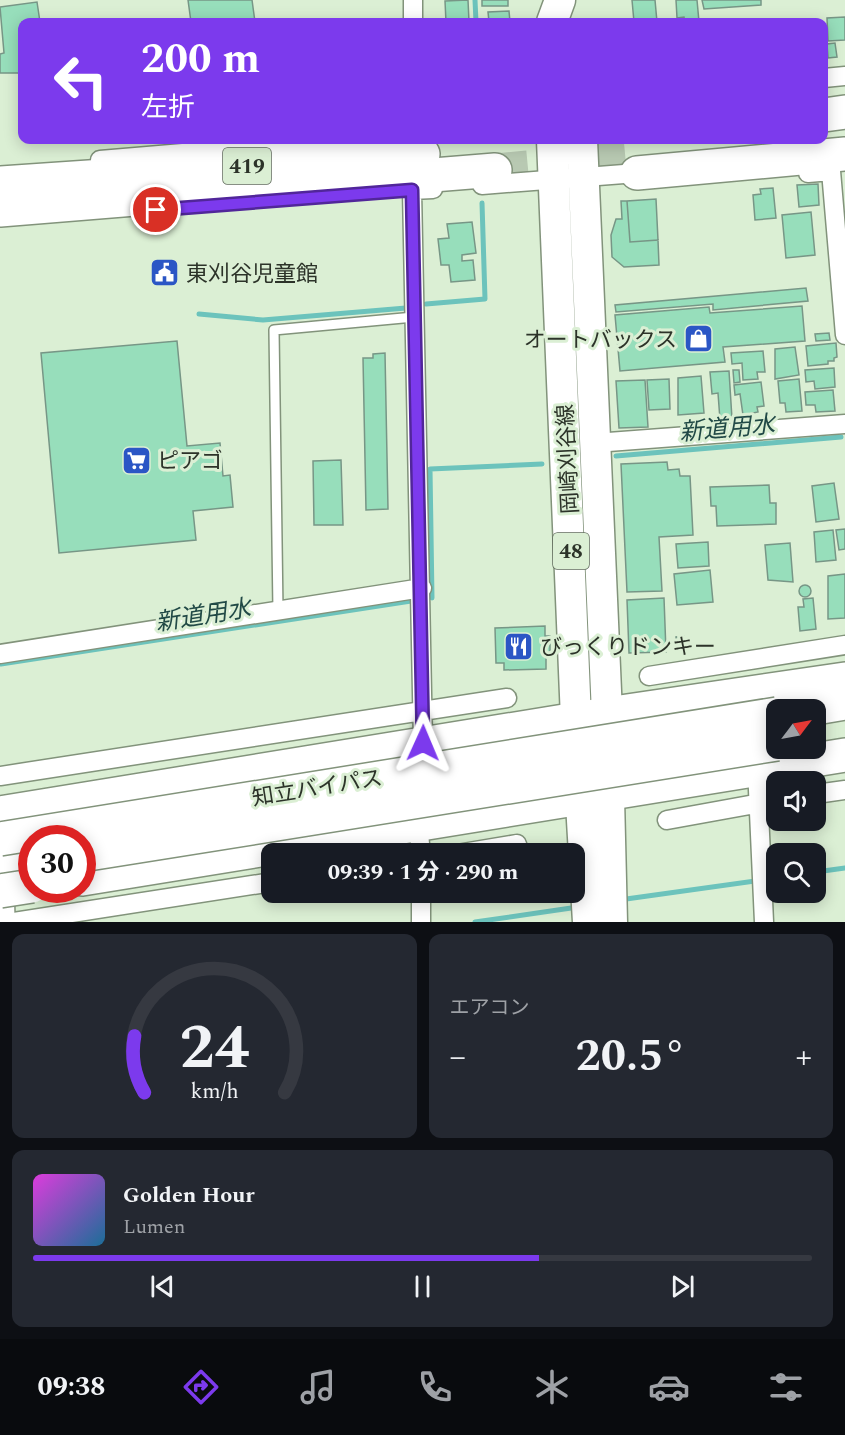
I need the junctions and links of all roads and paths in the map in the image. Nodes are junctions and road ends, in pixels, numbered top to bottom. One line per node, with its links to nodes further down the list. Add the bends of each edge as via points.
1 (412, 0): 4 (street)
2 (560, 0): 5 (main road)
3 (567, 0): 6 (main road)
4 (413, 18)
5 (553, 18)
6 (573, 18)
7 (845, 76): 8 (street)
8 (828, 78)
9 (845, 94): 10 (highway)
10 (828, 96)
11 (845, 112): 12 (highway)
12 (828, 114)
13 (845, 137): 14 (highway)
14 (828, 139)
15 (291, 144): 21 (street)
16 (552, 144): 23 (main road, 岡崎刈谷線 / 48)
17 (582, 144): 22 (main road, 岡崎刈谷線 / 48)
18 (790, 144): 19 (highway)
19 (635, 165): 20 (highway); 22 (street)
20 (840, 165): 29 (street)
21 (0, 169)
22 (585, 178): 23 (street); 31 (main road, 岡崎刈谷線 / 48)
23 (553, 180): 25 (street); 47 (main road, 岡崎刈谷線 / 48)
24 (0, 183): 26 (highway, 419, via 495,159)
25 (412, 190): 27 (street); 28 (street)
26 (0, 210)
27 (0, 221)
28 (414, 317): 32 (street); 33 (lane, via 274,330)
29 (845, 335)
30 (845, 424): 31 (street)
31 (595, 443): 47 (main road, 岡崎刈谷線 / 48)
32 (422, 588): 33 (street); 46 (street)
33 (278, 611): 35 (street)
34 (845, 645): 36 (street)
35 (0, 654)
36 (750, 660): 37 (street); 41 (street)
37 (649, 676)
38 (845, 679): 40 (highway)
39 (507, 698): 46 (street)
40 (780, 699)
41 (766, 700)
42 (766, 703): 47 (highway)
43 (766, 703): 63 (highway, 知立バイパス, bridge)
44 (845, 703): 45 (highway)
45 (826, 706)
46 (423, 711): 50 (street); 55 (street)
47 (591, 716): 50 (highway); 58 (main road, 岡崎刈谷線 / 48)
48 (845, 733): 49 (highway)
49 (826, 736)
50 (423, 743): 60 (highway)
51 (826, 755): 52 (highway)
52 (845, 755)
53 (766, 756): 58 (highway)
54 (766, 756): 65 (highway, 知立バイパス, bridge)
55 (0, 776)
56 (845, 790): 57 (street)
57 (826, 793)
58 (594, 794): 64 (highway); 76 (main road, 岡崎刈谷線 / 48); 77 (main road, 岡崎刈谷線 / 48)
59 (766, 802): 61 (street)
60 (0, 813)
61 (667, 819)
62 (767, 831): 78 (street)
63 (0, 839)
64 (419, 839): 68 (highway)
65 (96, 853)
66 (18, 866): 67 (highway)
67 (0, 870): 73 (street)
68 (96, 877)
69 (261, 884): 74 (street)
70 (18, 888): 71 (highway, bridge)
71 (0, 891)
72 (421, 903): 75 (street)
73 (1, 922)
74 (14, 922)
75 (421, 922)
76 (588, 922)
77 (612, 922)
78 (764, 922)

